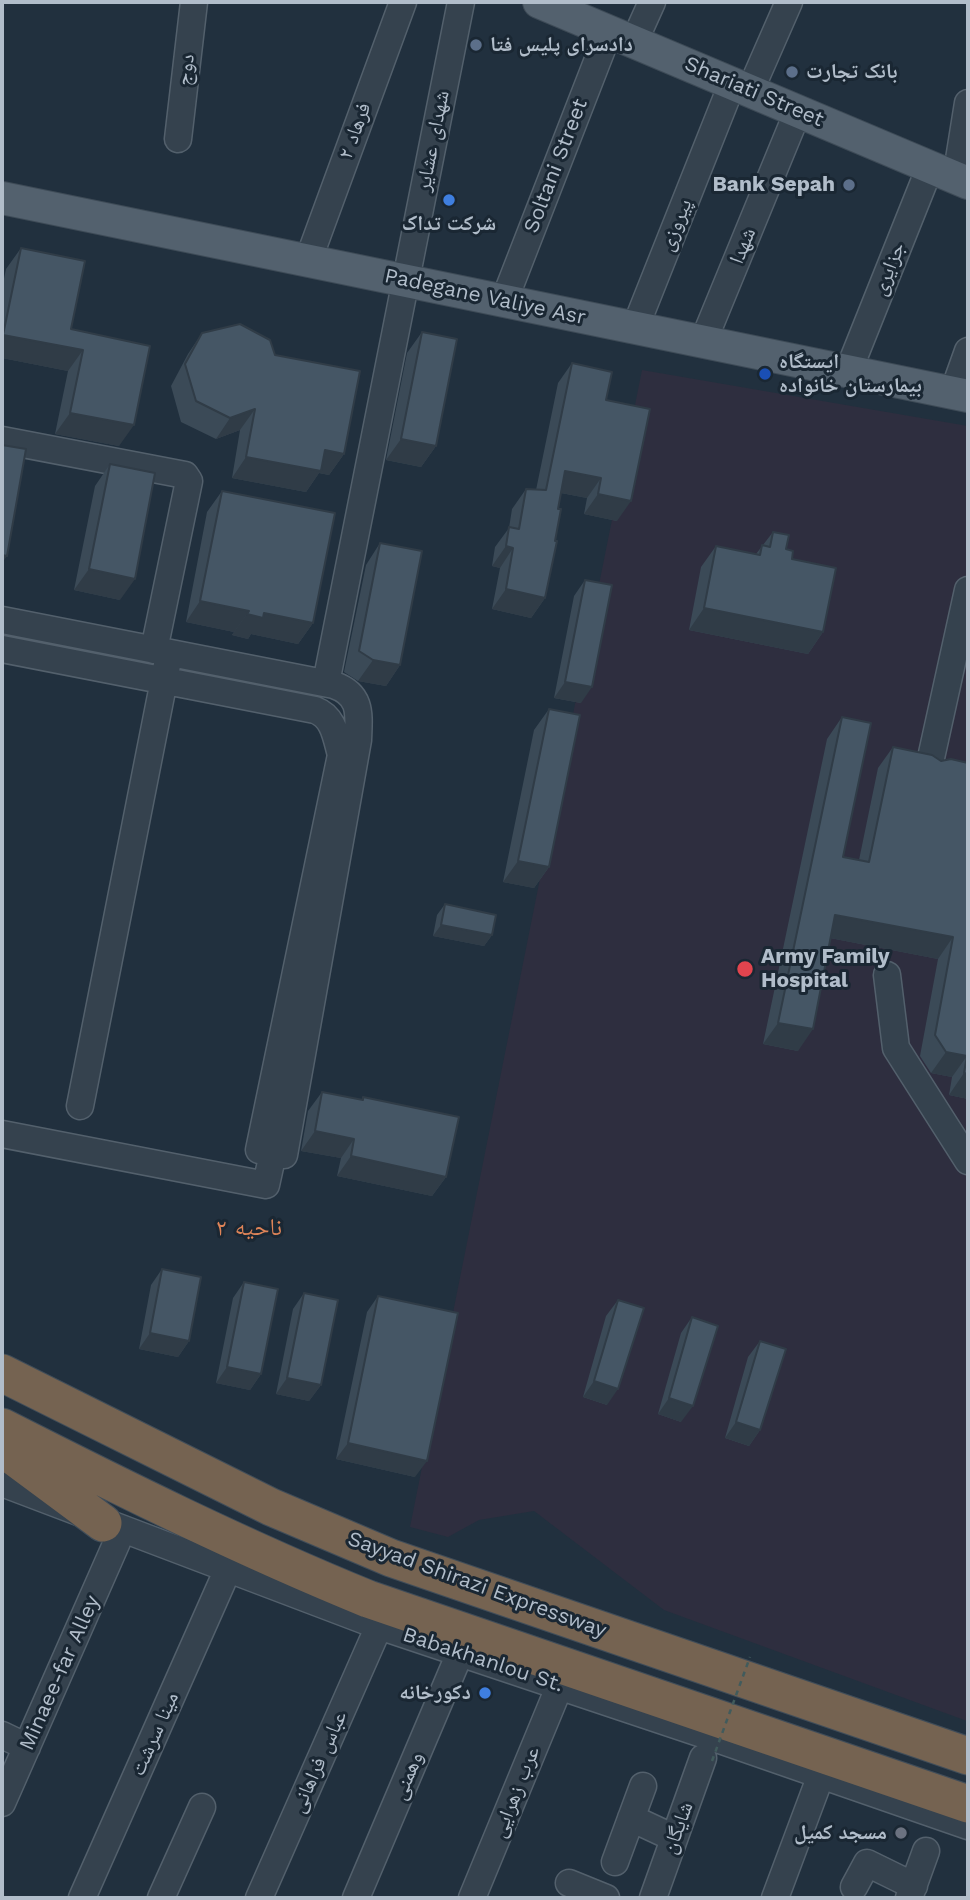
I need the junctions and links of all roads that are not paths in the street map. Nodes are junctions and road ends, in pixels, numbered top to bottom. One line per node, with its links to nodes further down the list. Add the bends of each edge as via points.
1 (194, 2): 11 (street, دوج)
2 (403, 2): 14 (street, فرهاد ۲)
3 (461, 2): 15 (street, شهدای عشایر)
4 (539, 2): 7 (main road, Shariati Street)
5 (652, 2): 7 (street, Soltani Street)
6 (789, 2): 8 (street, پیروزی)
7 (621, 37): 8 (main road, Shariati Street); 16 (street, Soltani Street)
8 (741, 87): 10 (main road, Shariati Street); 17 (street, پیروزی)
9 (968, 103): 12 (street, جزایری)
10 (798, 111): 12 (main road, Shariati Street); 18 (street, شهدا)
11 (178, 139)
12 (951, 176): 20 (street, جزایری)
13 (2, 198): 14 (main road, Padegane Valiye Asr)
14 (308, 261): 15 (main road, Padegane Valiye Asr)
15 (406, 281): 16 (main road, Padegane Valiye Asr); 29 (street, شهدای عشایر)
16 (504, 301): 17 (main road, Padegane Valiye Asr)
17 (635, 328): 18 (main road, Padegane Valiye Asr)
18 (703, 342): 20 (main road, Padegane Valiye Asr)
19 (968, 351): 21 (street)
20 (848, 372): 21 (main road, Padegane Valiye Asr)
21 (960, 395)
22 (2, 440): 26 (street, via 185,475 190,481)
23 (968, 590): 27 (street)
24 (2, 620): 26 (street)
25 (2, 649): 28 (street)
26 (162, 651): 28 (street); 29 (street)
27 (962, 651): 30 (street)
28 (164, 680): 32 (street); 34 (street, via 323,713 332,723 341,755 259,1150)
29 (326, 683): 34 (street, via 346,689 357,702 358,740 284,1154)
30 (929, 767)
31 (887, 975): 35 (street, via 896,1048)
32 (80, 1106)
33 (2, 1133): 34 (street, via 266,1185)
34 (273, 1153)
35 (968, 1161)
36 (2, 1374): 47 (highway, Sayyad Shirazi Expressway, via 271,1507 391,1558)
37 (2, 1427): 52 (highway, via 187,1520 368,1599)
38 (2, 1448): 40 (highway)
39 (5, 1491): 40 (street, Babakhanlou St.)
40 (110, 1532): 41 (street, Babakhanlou St.); 46 (street, Minaee-far Alley)
41 (228, 1569): 42 (street, Babakhanlou St.); 62 (street, مینا سرشت)
42 (379, 1626): 43 (street, Babakhanlou St.); 64 (street, عباس فراهانی)
43 (460, 1653): 44 (street, Babakhanlou St.); 65 (street, وهمنی)
44 (560, 1685): 49 (street, Babakhanlou St.); 66 (street, عرب زهرایی)
45 (2, 1735): 46 (street)
46 (27, 1747): 51 (street, Minaee-far Alley)
47 (968, 1756)
48 (707, 1760): 56 (street, شایگان)
49 (821, 1774): 55 (street, Babakhanlou St.); 69 (street)
50 (643, 1786): 54 (street)
51 (2, 1803)
52 (968, 1804)
53 (202, 1807): 63 (street)
54 (631, 1818): 56 (street); 58 (street)
55 (968, 1826)
56 (674, 1838): 68 (street, شایگان)
57 (926, 1851): 61 (street)
58 (615, 1862)
59 (569, 1883): 67 (street)
60 (854, 1887): 61 (street, via 867,1863)
61 (913, 1894)
62 (82, 1898)
63 (161, 1898)
64 (259, 1898)
65 (356, 1898)
66 (472, 1898)
67 (606, 1898)
68 (653, 1898)
69 (775, 1898)

